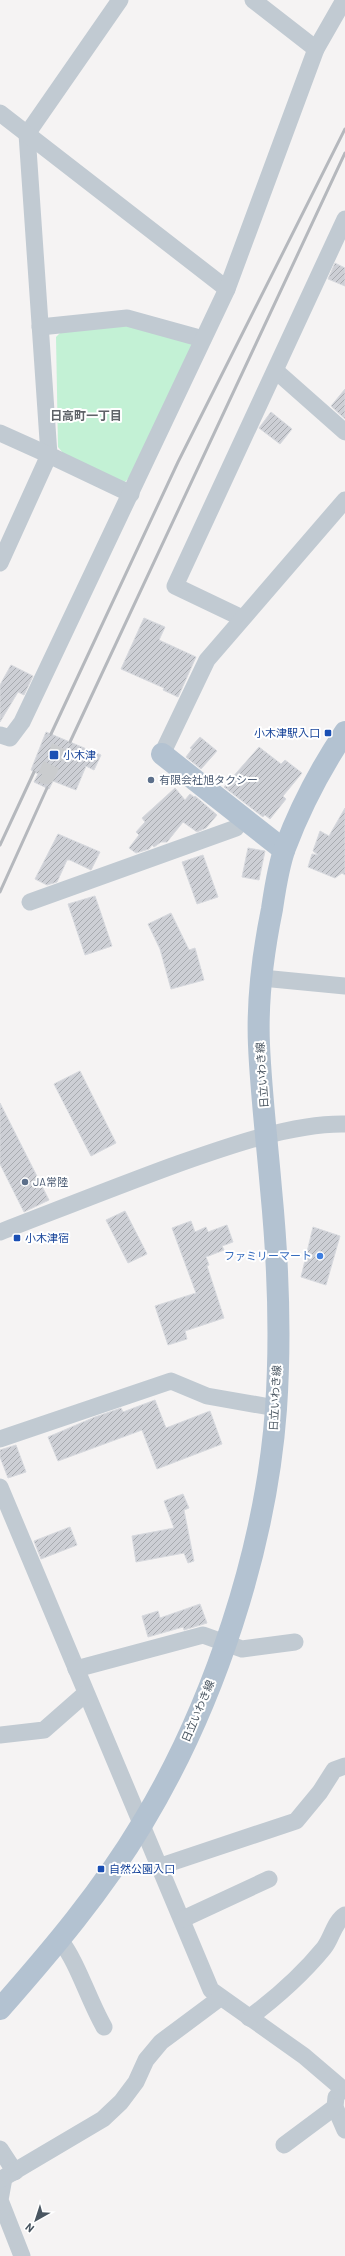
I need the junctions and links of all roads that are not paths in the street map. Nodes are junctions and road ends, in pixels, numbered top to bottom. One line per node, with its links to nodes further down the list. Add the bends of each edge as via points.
1 (120, 0): 6 (street)
2 (252, 0): 4 (street)
3 (344, 0): 4 (street)
4 (316, 49): 8 (street)
5 (0, 113): 6 (street)
6 (27, 134): 8 (street); 9 (street)
7 (345, 218): 11 (street)
8 (227, 289): 10 (street)
9 (40, 327): 10 (street, via 127,318); 14 (street)
10 (203, 339): 15 (street)
11 (276, 371): 12 (street); 18 (street, via 175,586)
12 (345, 432)
13 (0, 433): 14 (street)
14 (49, 455): 15 (street); 17 (street)
15 (131, 494): 20 (street, via 22,722 10,738)
16 (345, 500): 18 (street)
17 (0, 563)
18 (242, 618): 21 (street, via 207,660)
19 (345, 732): 23 (main road, 日立いわき線, via 302,808)
20 (0, 735)
21 (162, 754): 22 (main road)
22 (243, 818): 23 (main road); 24 (street, via 236,828)
23 (284, 850): 25 (main road, 日立いわき線, via 268,928)
24 (30, 902)
25 (262, 978): 26 (street); 28 (main road, 日立いわき線, via 259,1047)
26 (345, 986)
27 (345, 1124): 28 (street, via 317,1126)
28 (266, 1136): 29 (street, via 207,1154); 30 (main road, 日立いわき線, via 272,1191 278,1312)
29 (0, 1232)
30 (276, 1408): 31 (street, via 207,1396 171,1381); 35 (main road, 日立いわき線, via 270,1466 256,1538)
31 (0, 1439)
32 (0, 1487): 33 (street)
33 (4, 1507): 36 (street)
34 (295, 1642): 35 (street, via 242,1649)
35 (226, 1644): 36 (street, via 203,1635); 40 (main road, 日立いわき線, via 184,1744)
36 (76, 1669): 37 (street)
37 (85, 1694): 38 (street, via 44,1730); 40 (street)
38 (0, 1735)
39 (345, 1766): 41 (street, via 334,1770 296,1821)
40 (143, 1824): 41 (street); 45 (main road, 日立いわき線)
41 (161, 1866): 44 (street)
42 (269, 1879): 44 (street)
43 (345, 1914): 48 (street, via 340,1918 325,1947 284,1992)
44 (183, 1920): 46 (street, via 211,1990)
45 (60, 1940): 47 (main road, 日立いわき線); 49 (street, via 69,1952)
46 (220, 1998): 48 (street); 55 (street, via 161,2042 146,2060 136,2082 121,2102 103,2119)
47 (0, 2009)
48 (249, 2018): 50 (street, via 304,2056)
49 (104, 2027)
50 (341, 2088): 51 (street)
51 (336, 2107): 52 (street); 53 (street)
52 (345, 2130)
53 (284, 2145)
54 (0, 2148): 55 (street)
55 (6, 2177): 56 (street, via 0,2200)
56 (22, 2256)

